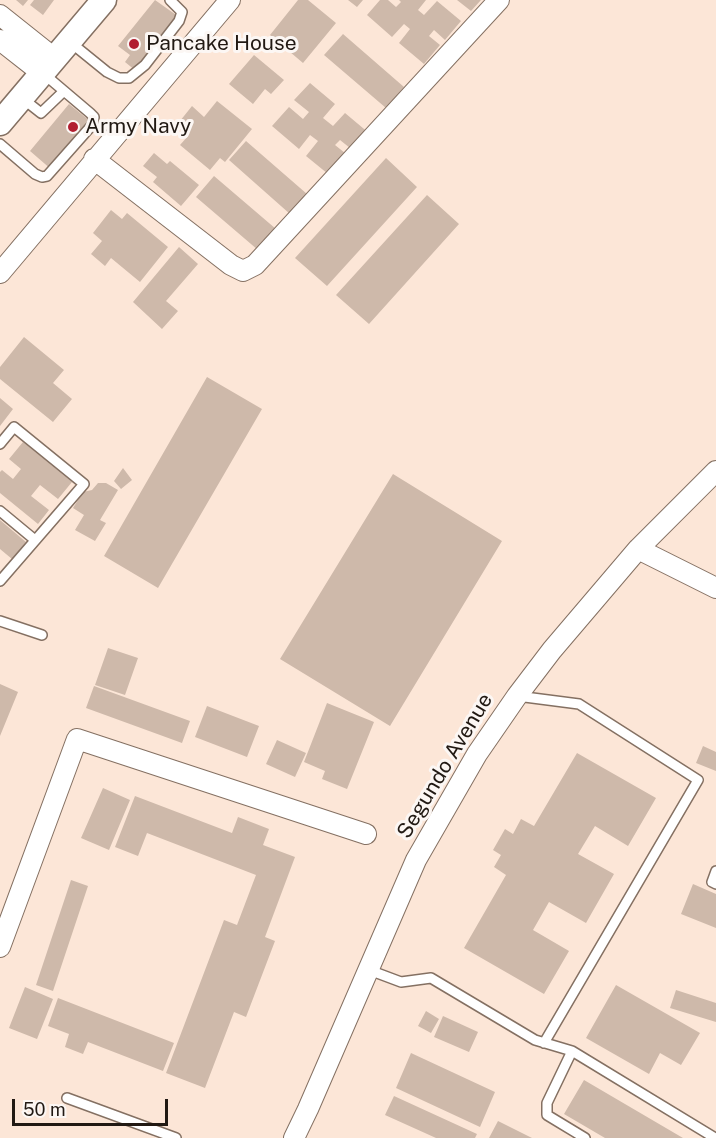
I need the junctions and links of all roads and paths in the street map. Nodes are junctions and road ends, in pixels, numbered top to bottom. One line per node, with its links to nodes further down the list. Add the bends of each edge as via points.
1 (104, 0): 7 (street)
2 (170, 0): 7 (lane, via 182,12 179,21 145,65 129,78)
3 (230, 0): 12 (street)
4 (500, 0): 12 (street, via 255,266 243,271)
5 (0, 15): 7 (street)
6 (0, 40): 7 (street)
7 (55, 58): 8 (lane); 9 (street)
8 (64, 91): 9 (lane, via 41,113); 11 (lane, via 94,120 47,176 35,174)
9 (22, 98): 10 (street)
10 (0, 123)
11 (0, 144)
12 (94, 159): 13 (street)
13 (0, 273)
14 (0, 444): 17 (lane, via 14,427 84,484)
15 (716, 471): 18 (street, Segundo Avenue)
16 (0, 511): 17 (lane)
17 (35, 540): 19 (lane)
18 (638, 549): 20 (street); 23 (street, Segundo Avenue)
19 (0, 581)
20 (716, 588)
21 (0, 621): 22 (lane)
22 (42, 635)
23 (517, 696): 28 (street, Segundo Avenue, via 473,761 421,852); 29 (lane, via 579,704 698,780)
24 (366, 834): 27 (street, via 77,739)
25 (716, 871): 26 (lane, via 711,882)
26 (716, 884)
27 (0, 947)
28 (369, 970): 29 (lane, via 400,982 430,978); 33 (street, Segundo Avenue)
29 (544, 1043): 30 (lane)
30 (572, 1051): 34 (lane, via 547,1103 547,1115); 35 (lane)
31 (68, 1098): 32 (lane)
32 (176, 1138)
33 (294, 1138)
34 (585, 1138)
35 (715, 1138)

